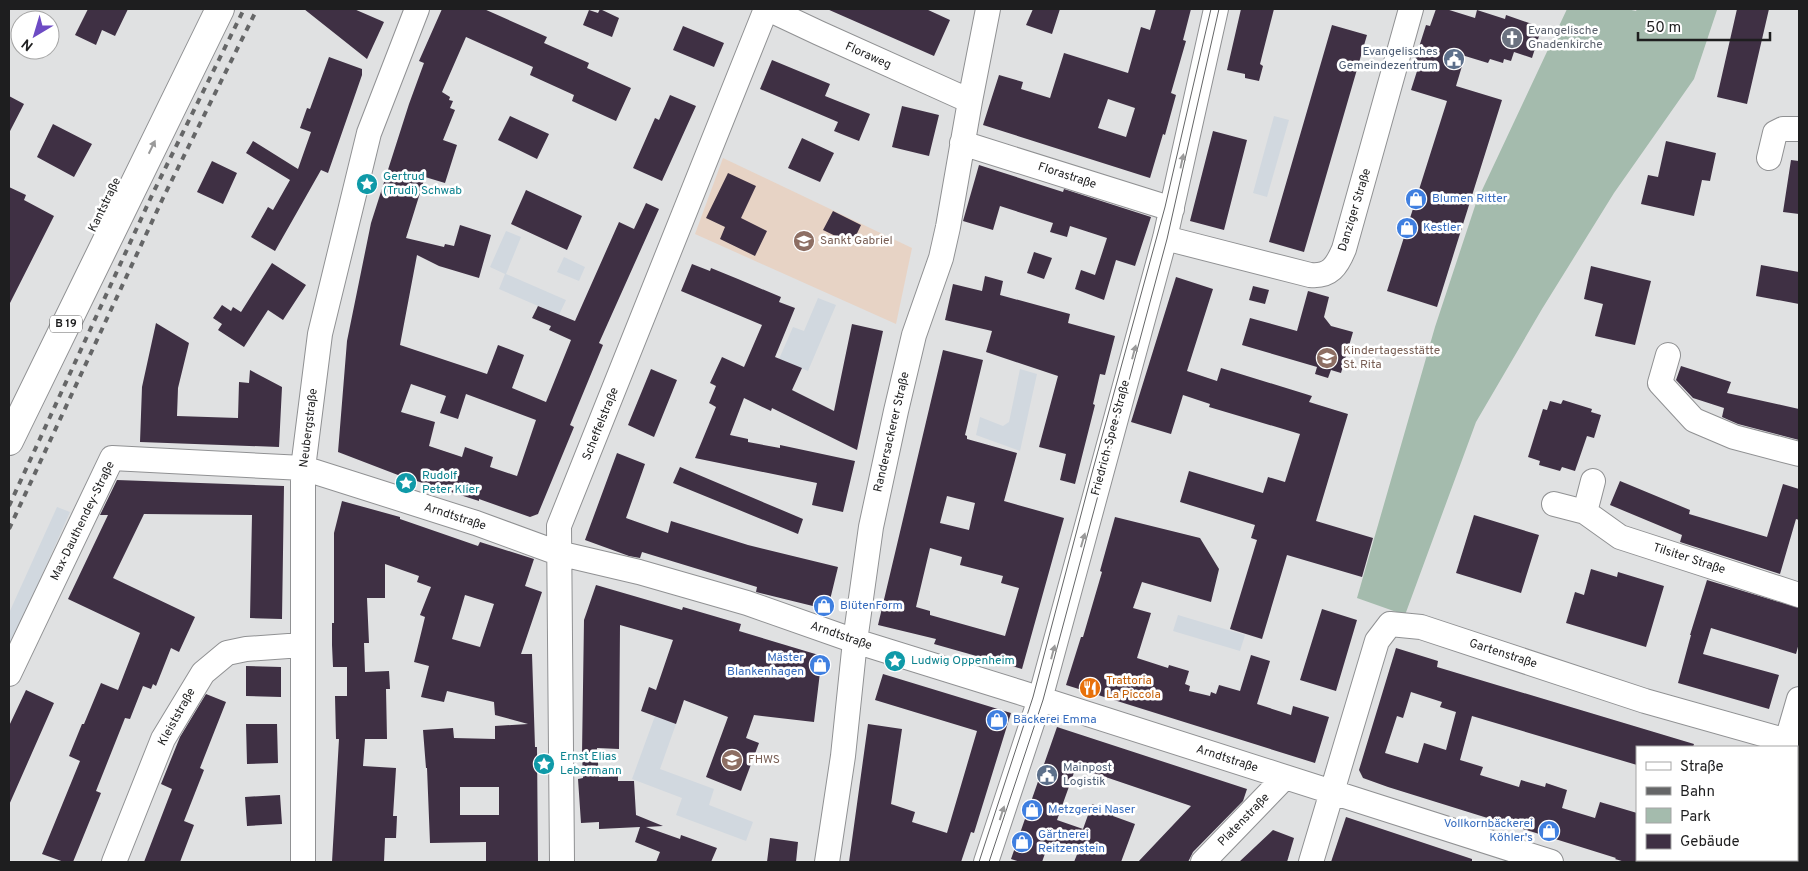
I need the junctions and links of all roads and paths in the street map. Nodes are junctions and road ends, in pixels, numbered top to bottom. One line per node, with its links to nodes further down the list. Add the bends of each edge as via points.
1 (201, 9): 15 (main road, Kantstraße / B 19)
2 (220, 9): 16 (main road, B 19, one-way to 2)
3 (417, 9): 18 (street, Neubergstraße, via 369,132 320,334)
4 (767, 9): 8 (street, Floraweg); 22 (street, Scheffelstraße, via 559,526)
5 (988, 9): 8 (street, Randersackerer Straße)
6 (1216, 9): 12 (street, Friedrich-Spee-Straße, one-way to 6)
7 (1411, 9): 13 (street, Danziger Straße, via 1344,249 1335,268 1324,274 1310,275)
8 (970, 101): 10 (street, Randersackerer Straße)
9 (1799, 130): 11 (street, via 1783,129 1775,133)
10 (962, 143): 12 (street, Florastraße); 24 (street, Randersackerer Straße, via 941,258 914,335 871,527)
11 (1769, 158)
12 (1172, 209): 13 (street, Friedrich-Spee-Straße)
13 (1165, 238): 27 (street, Friedrich-Spee-Straße, one-way to 13)
14 (1668, 355): 17 (street, via 1660,383 1694,420 1734,437)
15 (9, 401)
16 (9, 441)
17 (1799, 454)
18 (303, 468): 22 (street, Arndtstraße, via 476,523); 25 (street, Neubergstraße); 26 (street, Max-Dauthendey-Straße, via 112,458)
19 (1593, 481): 21 (street)
20 (1554, 504): 21 (street, Tilsiter Straße)
21 (1585, 512): 23 (street, Tilsiter Straße, via 1620,537)
22 (558, 554): 24 (street, Arndtstraße, via 639,572); 34 (street, Scheffelstraße)
23 (1799, 595)
24 (855, 641): 27 (street, Arndtstraße); 35 (street, Randersackerer Straße, via 843,756)
25 (302, 645): 32 (street, Kleiststraße, via 227,653 203,673 163,739); 33 (street, Neubergstraße)
26 (9, 674)
27 (1040, 699): 30 (street, Arndtstraße); 36 (street, Friedrich-Spee-Straße, one-way to 27)
28 (1799, 699): 29 (street)
29 (1786, 744): 31 (street, Gartenstraße, via 1421,628 1390,624 1377,641)
30 (1285, 778): 31 (street, Arndtstraße); 37 (street, Platenstraße)
31 (1332, 792): 38 (street); 39 (street, Arndtstraße)
32 (114, 862)
33 (303, 862)
34 (562, 862)
35 (827, 862)
36 (986, 862)
37 (1203, 862)
38 (1311, 862)
39 (1551, 862)

